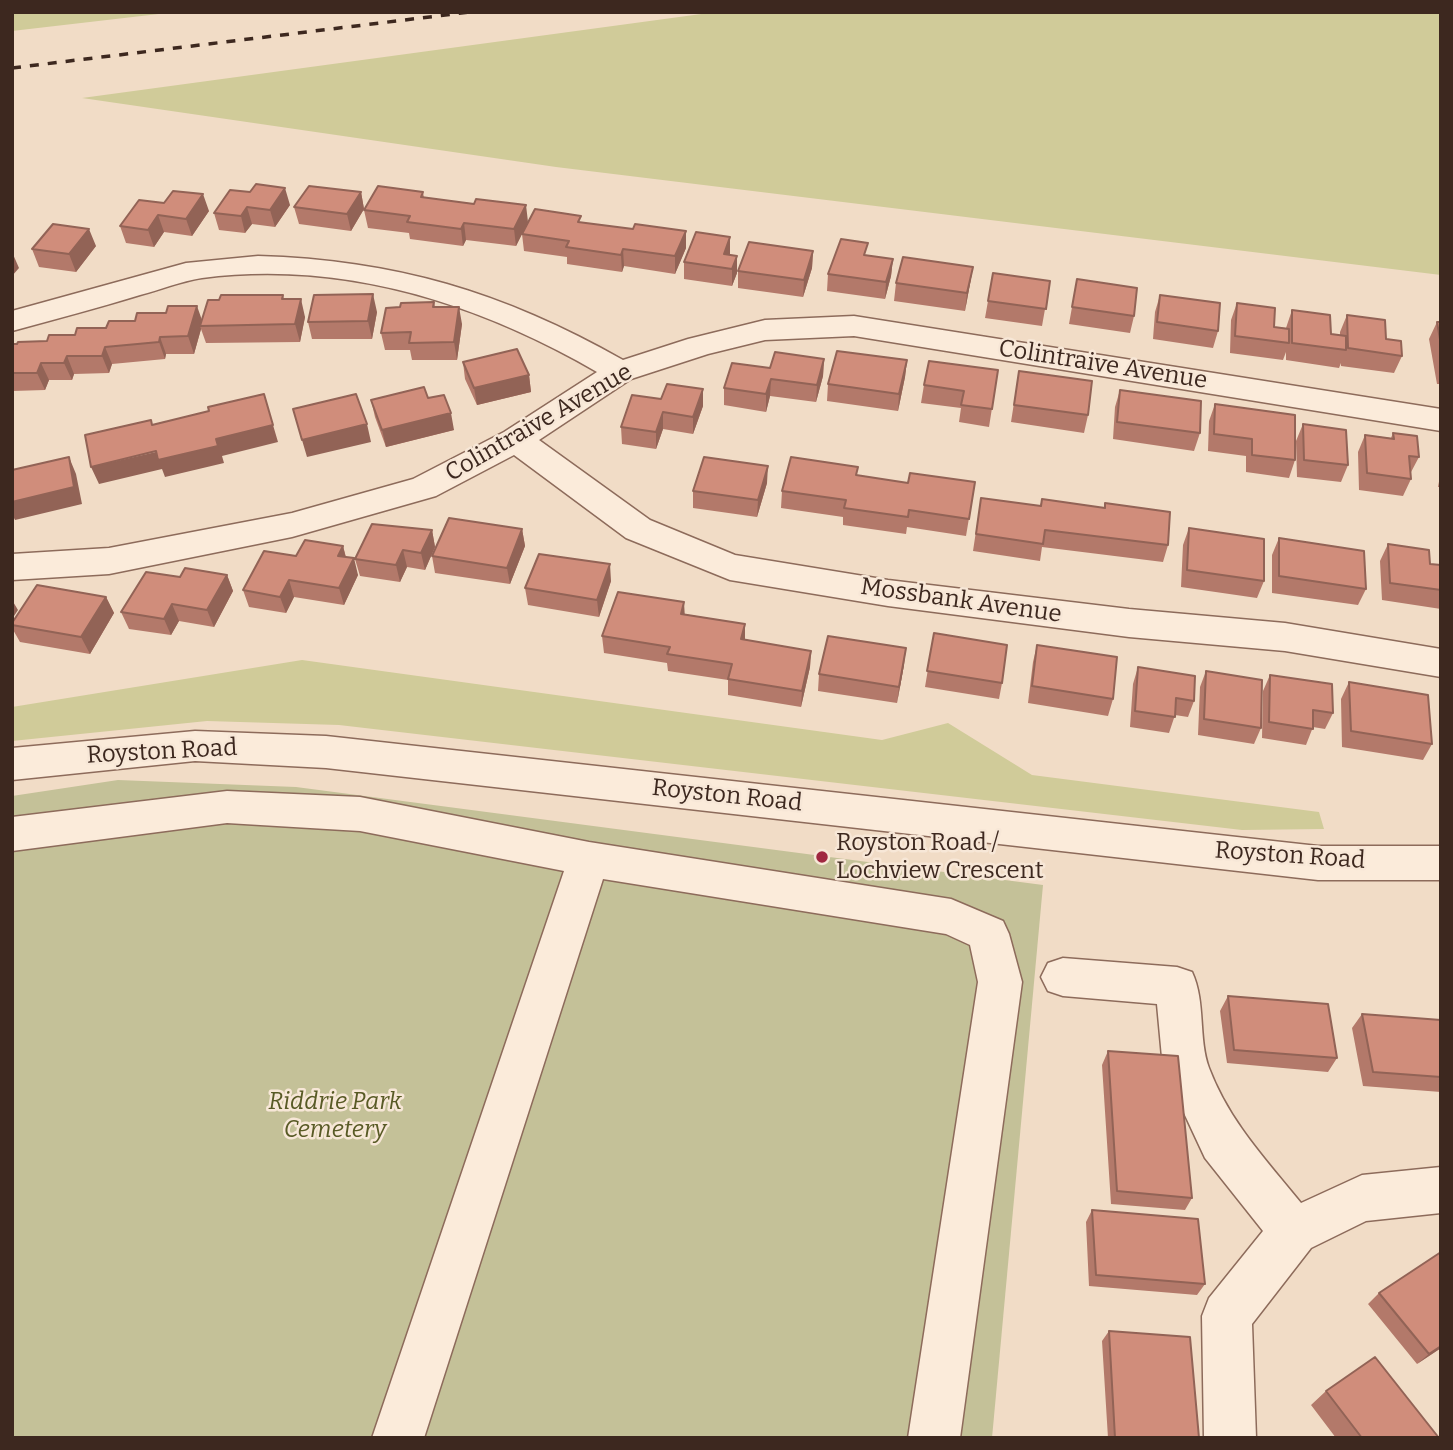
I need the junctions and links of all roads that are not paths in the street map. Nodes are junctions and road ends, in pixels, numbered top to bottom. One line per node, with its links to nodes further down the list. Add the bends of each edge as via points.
1 (12, 321): 2 (street, via 199,270 281,263 375,274 477,300 577,345)
2 (620, 372): 3 (street, Colintraive Avenue, via 765,330 854,326); 4 (street, Colintraive Avenue)
3 (1441, 420)
4 (516, 440): 5 (street, Colintraive Avenue, via 424,488 292,525 109,561); 6 (street, Mossbank Avenue, via 638,529 730,567 1129,624 1285,637)
5 (12, 567)
6 (1441, 663)
7 (12, 764): 10 (street, Royston Road, via 195,746 326,751 1318,863)
8 (12, 834): 9 (street, via 227,807 359,814)
9 (589, 859): 14 (street); 15 (street, via 951,917 988,934 1000,982)
10 (1441, 863)
11 (1063, 977): 13 (street, via 1177,986 1186,1068 1222,1142)
12 (1441, 1190): 13 (street, via 1362,1198)
13 (1294, 1231): 16 (street, via 1227,1316)
14 (398, 1438)
15 (933, 1438)
16 (1230, 1438)

